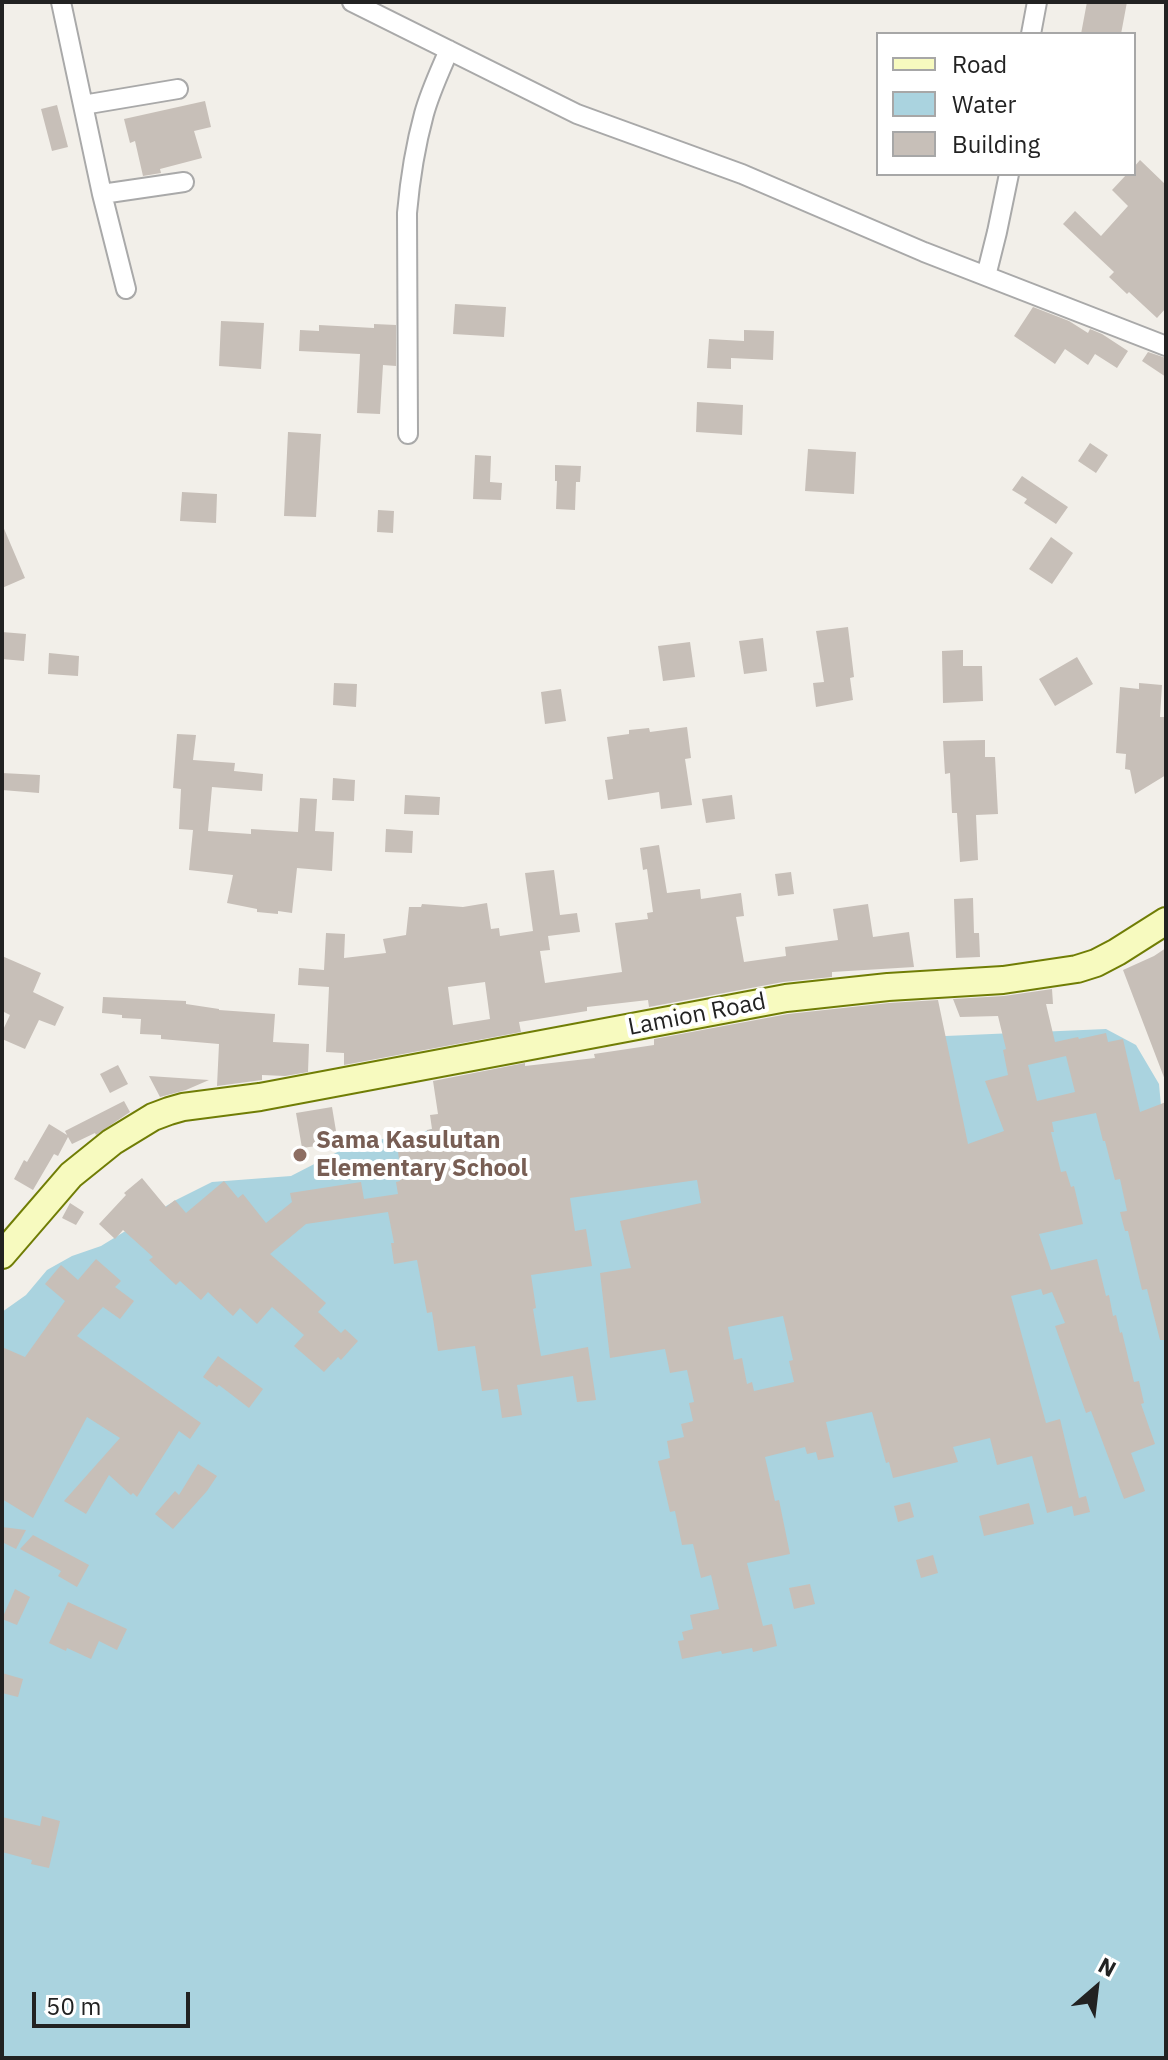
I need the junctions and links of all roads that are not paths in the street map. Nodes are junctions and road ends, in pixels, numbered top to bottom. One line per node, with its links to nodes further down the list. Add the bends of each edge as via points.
1 (61, 2): 7 (street)
2 (352, 2): 5 (street)
3 (1037, 2): 4 (street)
4 (1031, 32)
5 (449, 50): 11 (street, via 577,114 742,174); 14 (street, via 425,111 409,191)
6 (178, 89): 7 (street)
7 (83, 105): 10 (street)
8 (1009, 176): 11 (street)
9 (184, 182): 10 (street)
10 (102, 194): 12 (street)
11 (986, 276): 13 (street)
12 (126, 289)
13 (1166, 346)
14 (408, 434)
15 (1166, 921): 16 (street, Lamion Road, via 1117,952 1077,969 786,998 169,1111 112,1142 71,1175)
16 (2, 1255)

